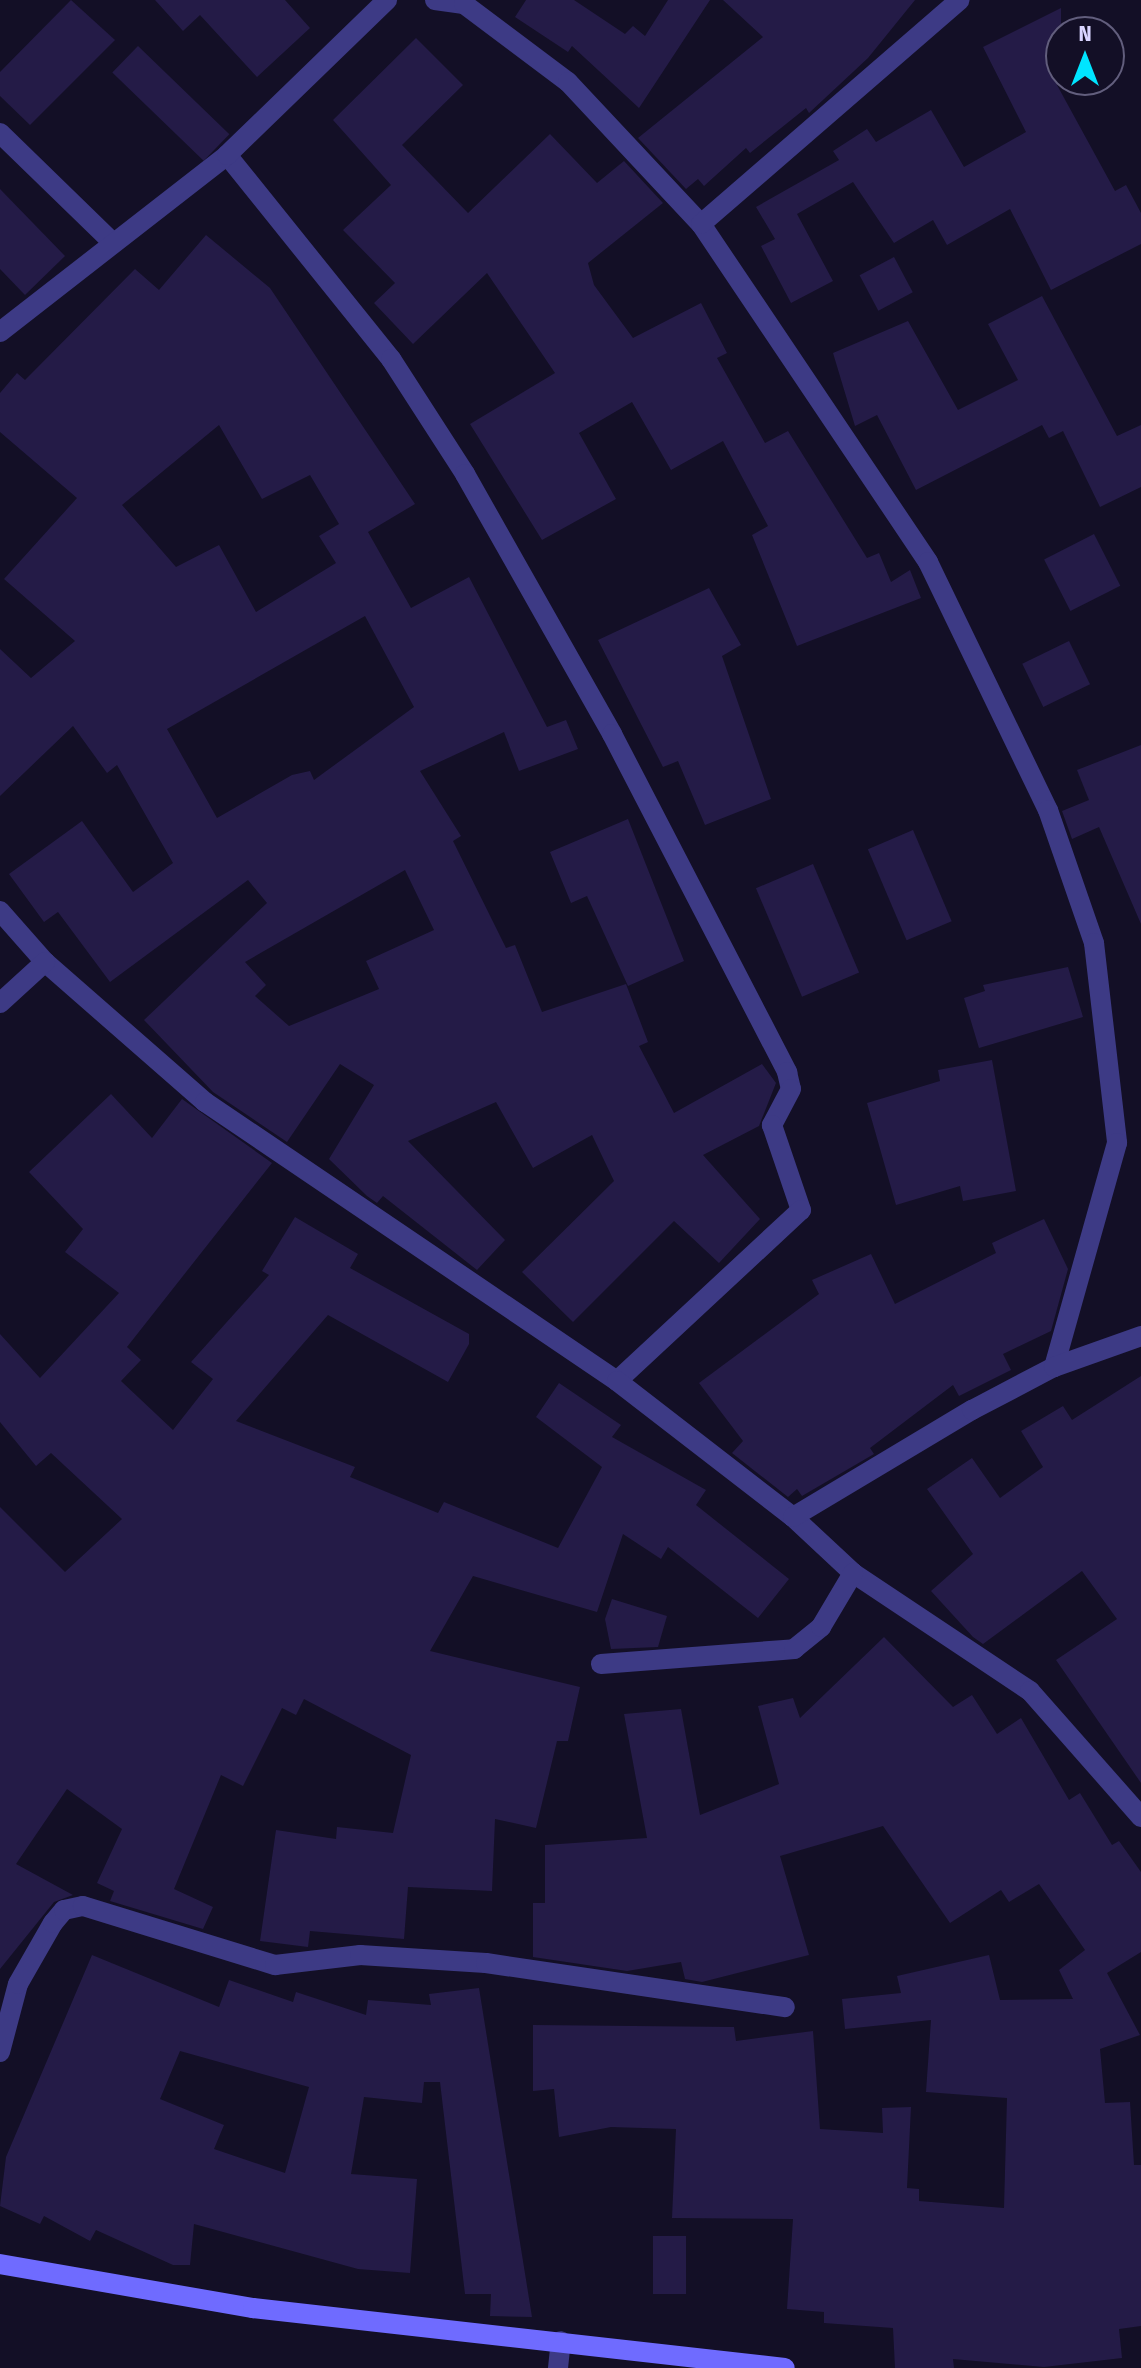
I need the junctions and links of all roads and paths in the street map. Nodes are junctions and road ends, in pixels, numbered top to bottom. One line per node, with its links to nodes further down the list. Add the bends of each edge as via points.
1 (387, 0): 5 (street)
2 (435, 0): 6 (street, via 464,4 568,82)
3 (960, 0): 6 (street)
4 (0, 133): 7 (street)
5 (227, 155): 7 (street); 14 (street, via 391,359 465,474 619,748 787,1072 791,1089 772,1125 801,1210)
6 (701, 224): 13 (street, via 964,625 1048,810 1094,943 1117,1143)
7 (110, 240): 8 (street)
8 (0, 332)
9 (0, 911): 10 (street)
10 (45, 962): 11 (street); 14 (street, via 205,1102)
11 (0, 1003)
12 (1141, 1336): 13 (street)
13 (1054, 1367): 15 (street)
14 (617, 1381): 15 (street)
15 (793, 1517): 16 (street)
16 (853, 1573): 17 (street, via 821,1627 794,1649); 18 (street, via 1030,1691)
17 (601, 1664)
18 (1141, 1817)
19 (785, 2007): 20 (street, via 486,1963 360,1955 275,1965 83,1906 64,1910 53,1923 18,1984)
20 (0, 2052)
21 (0, 2264): 22 (main road, via 253,2308)
22 (561, 2341): 23 (street); 24 (main road)
23 (558, 2368)
24 (785, 2368)

